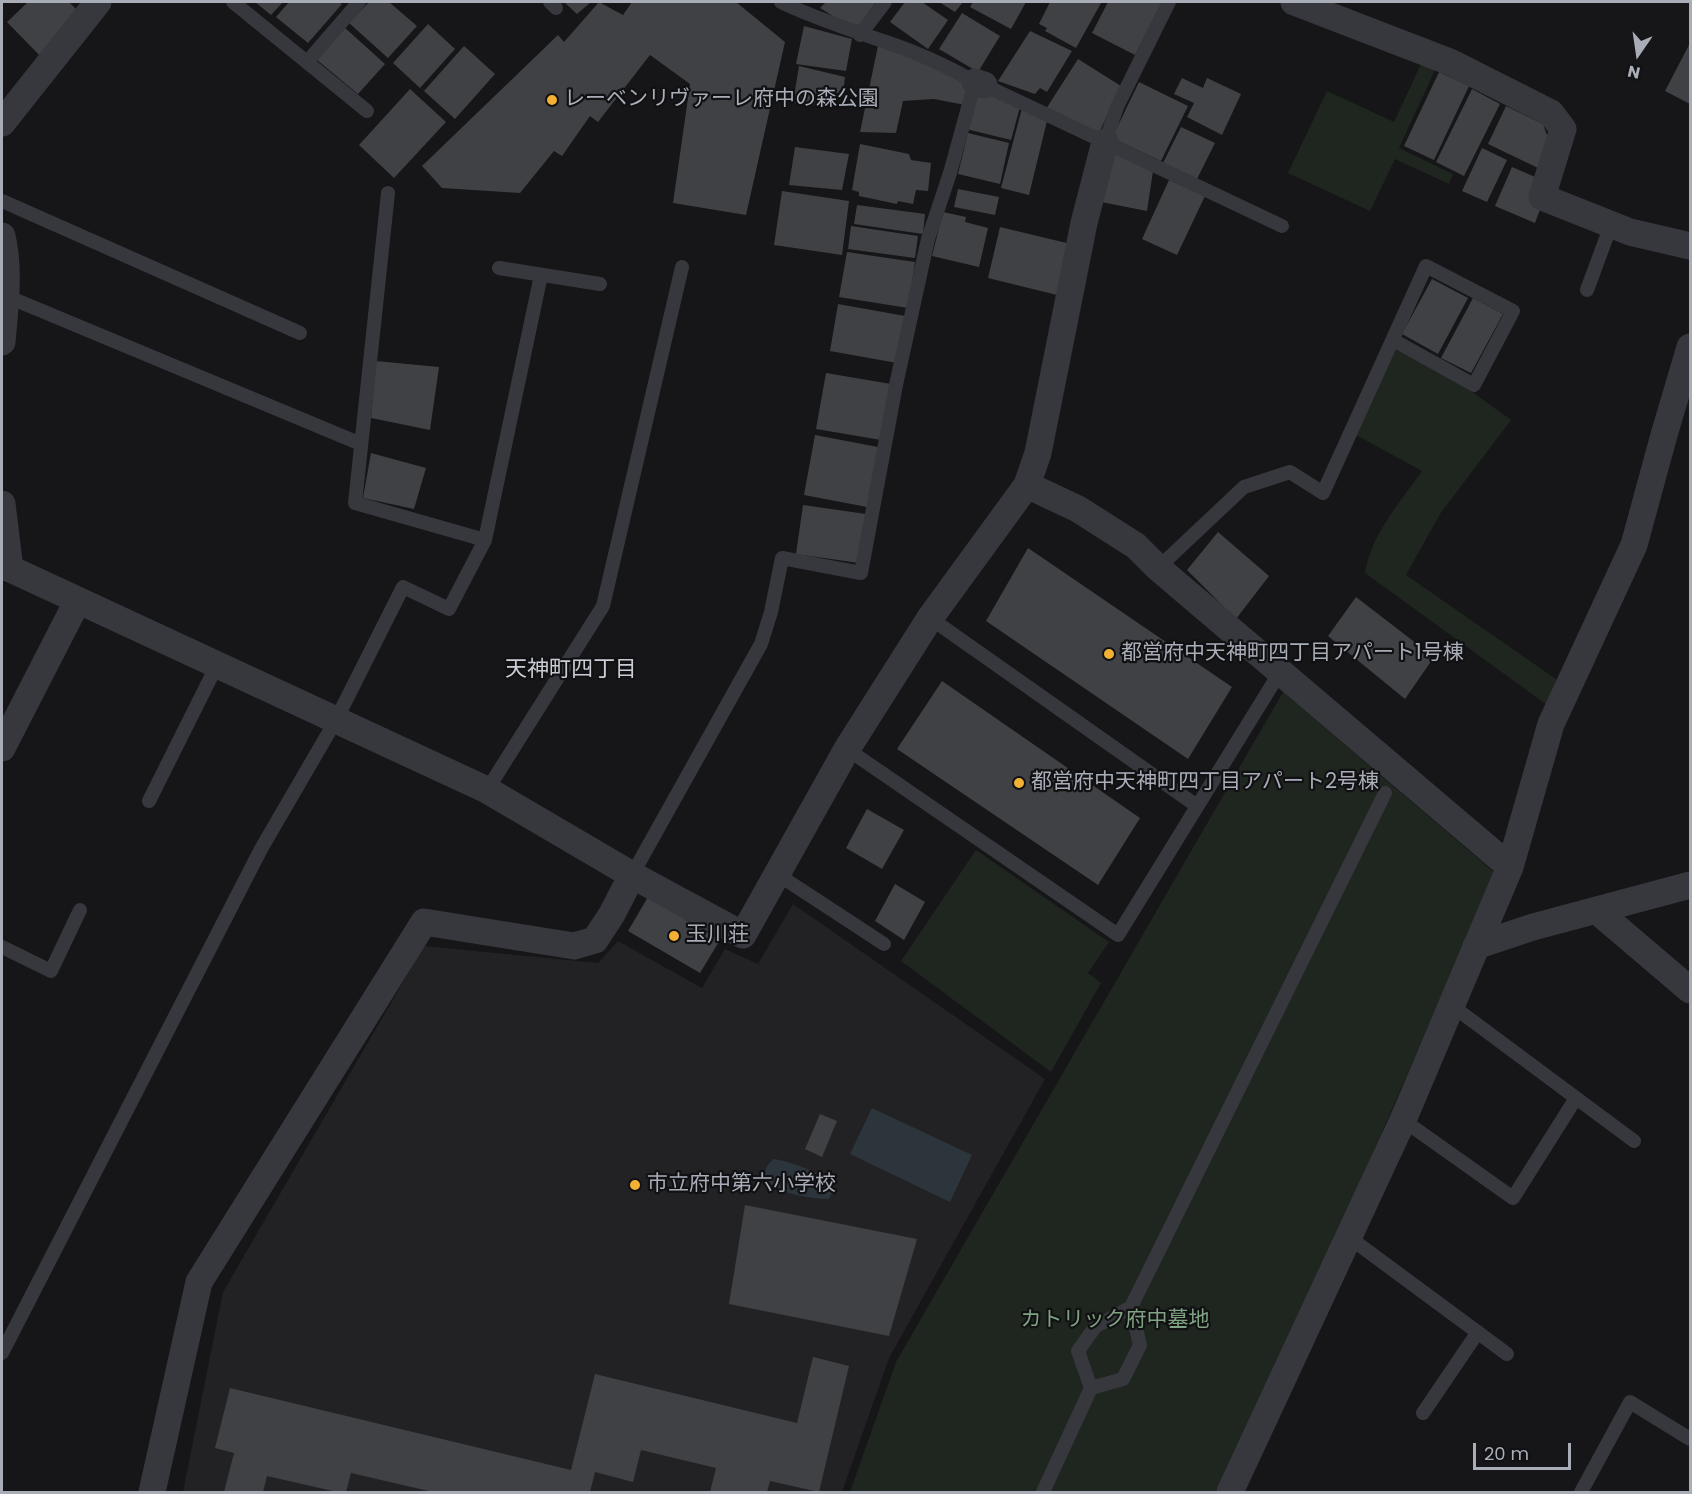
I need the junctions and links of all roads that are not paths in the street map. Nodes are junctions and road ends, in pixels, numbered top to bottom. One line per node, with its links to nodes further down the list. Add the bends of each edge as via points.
1 (98, 2): 12 (street)
2 (233, 2): 9 (lane)
3 (359, 2): 9 (lane)
4 (781, 2): 8 (lane)
5 (885, 2): 8 (lane)
6 (1169, 2): 13 (lane, via 1117,107)
7 (1294, 2): 16 (street, via 1450,62 1551,112 1563,129 1542,197)
8 (860, 35): 10 (lane, via 903,48)
9 (307, 62): 11 (lane)
10 (979, 83): 13 (lane); 48 (lane, via 928,239 861,573 782,558 761,644)
11 (367, 111)
12 (2, 123)
13 (1105, 142): 17 (lane); 31 (street, via 1084,223 1038,453)
14 (388, 193): 30 (lane)
15 (2, 201): 26 (lane)
16 (1611, 225): 19 (street); 24 (lane)
17 (1282, 226)
18 (2, 236): 25 (street)
19 (1690, 246)
20 (681, 267): 43 (lane, via 603,606)
21 (499, 268): 22 (lane)
22 (541, 275): 23 (lane); 33 (lane)
23 (600, 284)
24 (1587, 290)
25 (6, 296): 28 (street); 30 (lane)
26 (300, 333)
27 (1393, 340): 27 (lane, via 1426,266 1513,311 1474,385); 35 (lane, via 1323,493 1290,472 1244,487)
28 (2, 342)
29 (1690, 351): 47 (street, via 1634,545 1551,724)
30 (361, 444): 33 (lane, via 355,503)
31 (1027, 485): 35 (street, via 1078,509 1136,546); 37 (street)
32 (2, 504): 34 (street)
33 (485, 540): 40 (lane, via 449,609 403,587)
34 (6, 567): 36 (street)
35 (1158, 568): 39 (street)
36 (78, 600): 38 (street); 41 (street)
37 (930, 618): 42 (street); 46 (lane)
38 (217, 665): 40 (street); 45 (lane)
39 (1280, 672): 46 (lane); 47 (street)
40 (336, 720): 43 (street); 64 (lane, via 261,849)
41 (2, 748)
42 (847, 749): 46 (lane, via 1118,935); 49 (street)
43 (487, 790): 48 (street)
44 (1385, 793): 62 (lane)
45 (149, 801)
46 (1197, 806)
47 (1510, 867): 54 (street)
48 (632, 874): 49 (street, via 743,935); 69 (street, via 595,940 574,946 424,922 199,1282)
49 (777, 874): 53 (lane)
50 (1690, 885): 52 (street)
51 (80, 910): 55 (lane, via 51,971)
52 (1596, 910): 54 (street); 56 (street)
53 (884, 944)
54 (1476, 946): 57 (street)
55 (2, 947)
56 (1690, 990)
57 (1451, 1005): 58 (lane); 59 (street)
58 (1576, 1098): 59 (lane, via 1513,1198); 60 (lane)
59 (1403, 1120): 61 (street)
60 (1634, 1141)
61 (1350, 1238): 63 (lane); 71 (street)
62 (1131, 1307): 66 (lane, via 1095,1327 1078,1351); 66 (lane, via 1140,1345 1123,1379)
63 (1478, 1332): 65 (lane); 67 (lane)
64 (2, 1353)
65 (1506, 1354)
66 (1091, 1388): 70 (lane)
67 (1423, 1413)
68 (1690, 1439): 72 (lane, via 1630,1402)
69 (152, 1492)
70 (1043, 1492)
71 (1230, 1492)
72 (1581, 1492)

